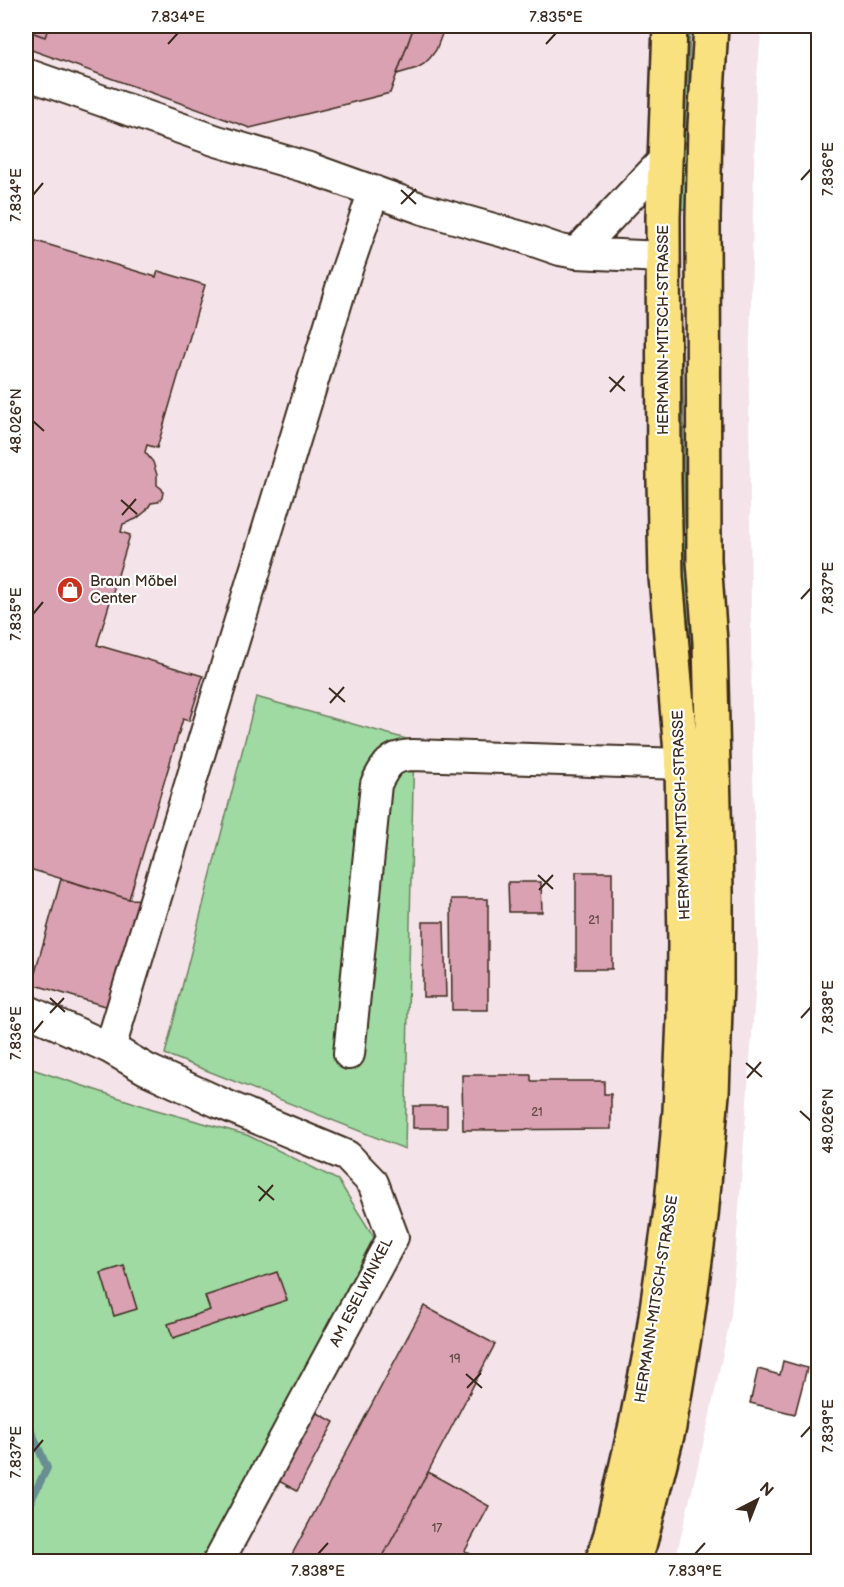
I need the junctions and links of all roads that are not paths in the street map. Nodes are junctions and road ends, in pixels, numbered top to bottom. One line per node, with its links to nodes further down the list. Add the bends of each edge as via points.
1 (670, 26): 4 (main road, HERMANN-MITSCH-STRASSE)
2 (711, 26): 8 (main road, HERMANN-MITSCH-STRASSE)
3 (26, 74): 5 (street)
4 (664, 159): 6 (street); 7 (main road, HERMANN-MITSCH-STRASSE)
5 (374, 191): 6 (street); 11 (street, via 345,275)
6 (576, 253): 7 (street)
7 (663, 257): 8 (main road); 9 (main road, HERMANN-MITSCH-STRASSE, via 666,577)
8 (704, 257): 15 (main road, HERMANN-MITSCH-STRASSE, via 704,561 710,642 716,891 712,1094 701,1216 673,1405)
9 (682, 764): 12 (street, via 412,755 387,764 376,784); 14 (main road, HERMANN-MITSCH-STRASSE, via 684,1018 681,1111 672,1203 636,1425)
10 (26, 1010): 11 (street, AM ESELWINKEL)
11 (111, 1047): 13 (street, AM ESELWINKEL, via 146,1069 347,1156 373,1183 393,1237)
12 (349, 1054)
13 (219, 1562)
14 (602, 1562)
15 (635, 1562)

